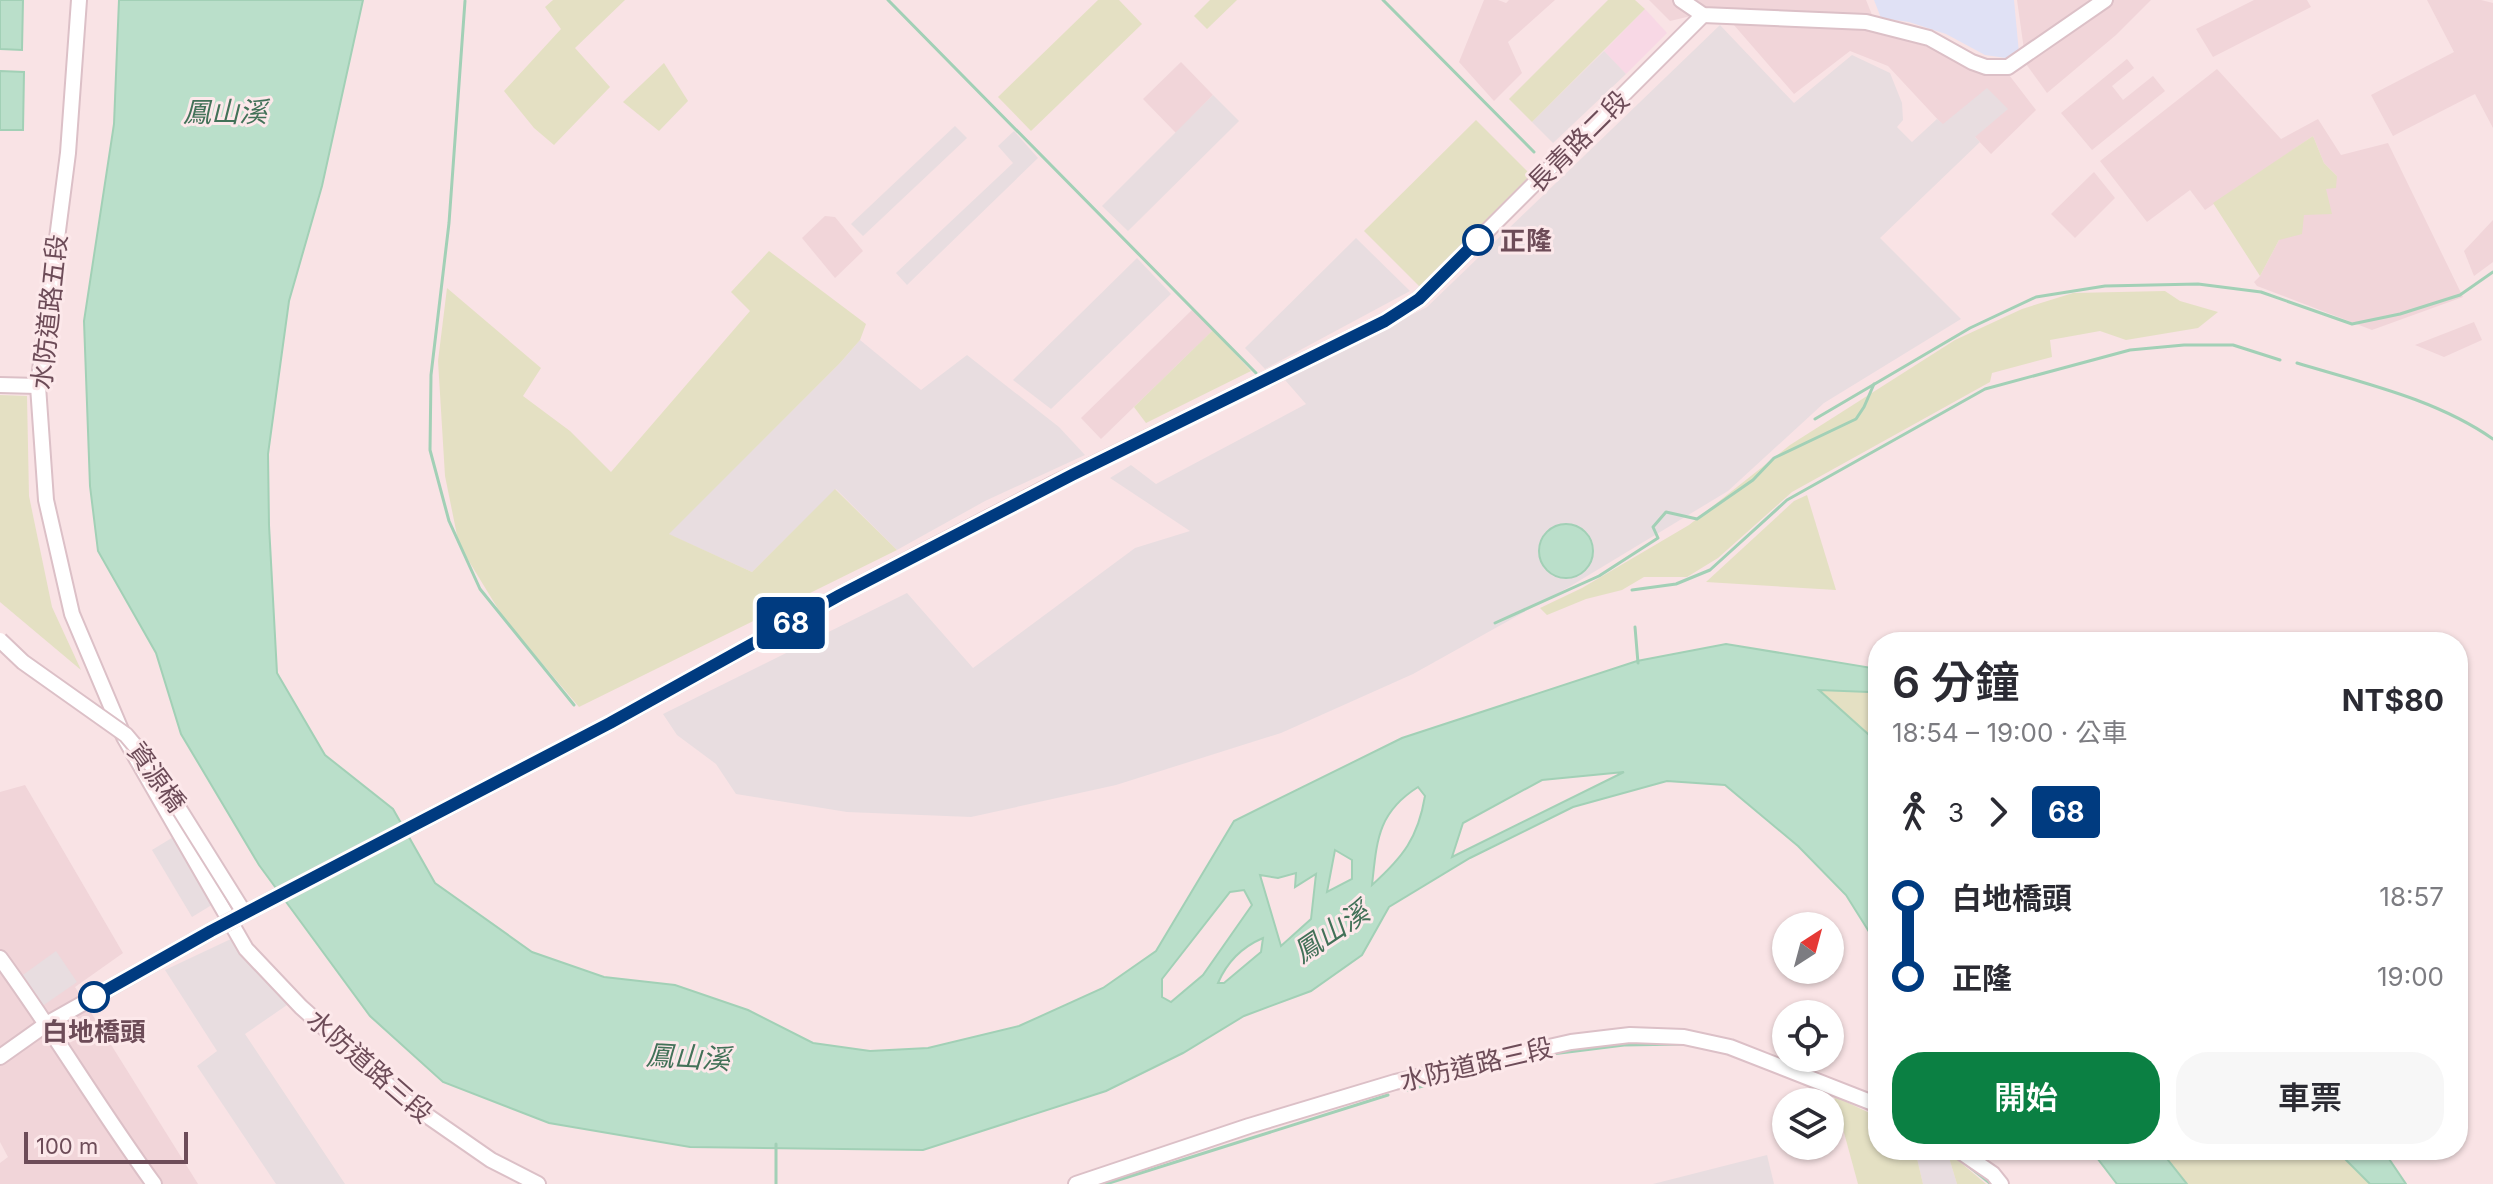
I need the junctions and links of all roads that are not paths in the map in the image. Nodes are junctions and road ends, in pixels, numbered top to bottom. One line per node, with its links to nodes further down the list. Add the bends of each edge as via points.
1 (79, 0): 6 (street, 水防道路五段, via 68,153)
2 (1681, 0): 4 (street)
3 (2105, 0): 4 (street, via 2008,67 1986,67 1929,38 1866,22)
4 (1703, 15): 8 (street, 長青路二段, bridge, via 1419,299 1385,321 840,595 610,723)
5 (0, 385): 6 (street)
6 (38, 386): 9 (street, 水防道路五段, via 46,500 72,614 124,737)
7 (0, 640): 8 (street, 資源橋, bridge, via 126,735 153,767)
8 (245, 914): 11 (street, 長青路二段, bridge)
9 (229, 919): 16 (street, 水防道路三段, via 246,949 301,1007 406,1101 491,1160)
10 (0, 958): 11 (street)
11 (48, 1023): 12 (street, 長青路二段); 15 (street)
12 (0, 1057)
13 (1868, 1101): 17 (street, 水防道路三段, via 1730,1047 1684,1037 1630,1035 1571,1042 1395,1082)
14 (1973, 1160): 18 (street)
15 (154, 1184)
16 (538, 1184)
17 (1076, 1184)
18 (2001, 1184)

